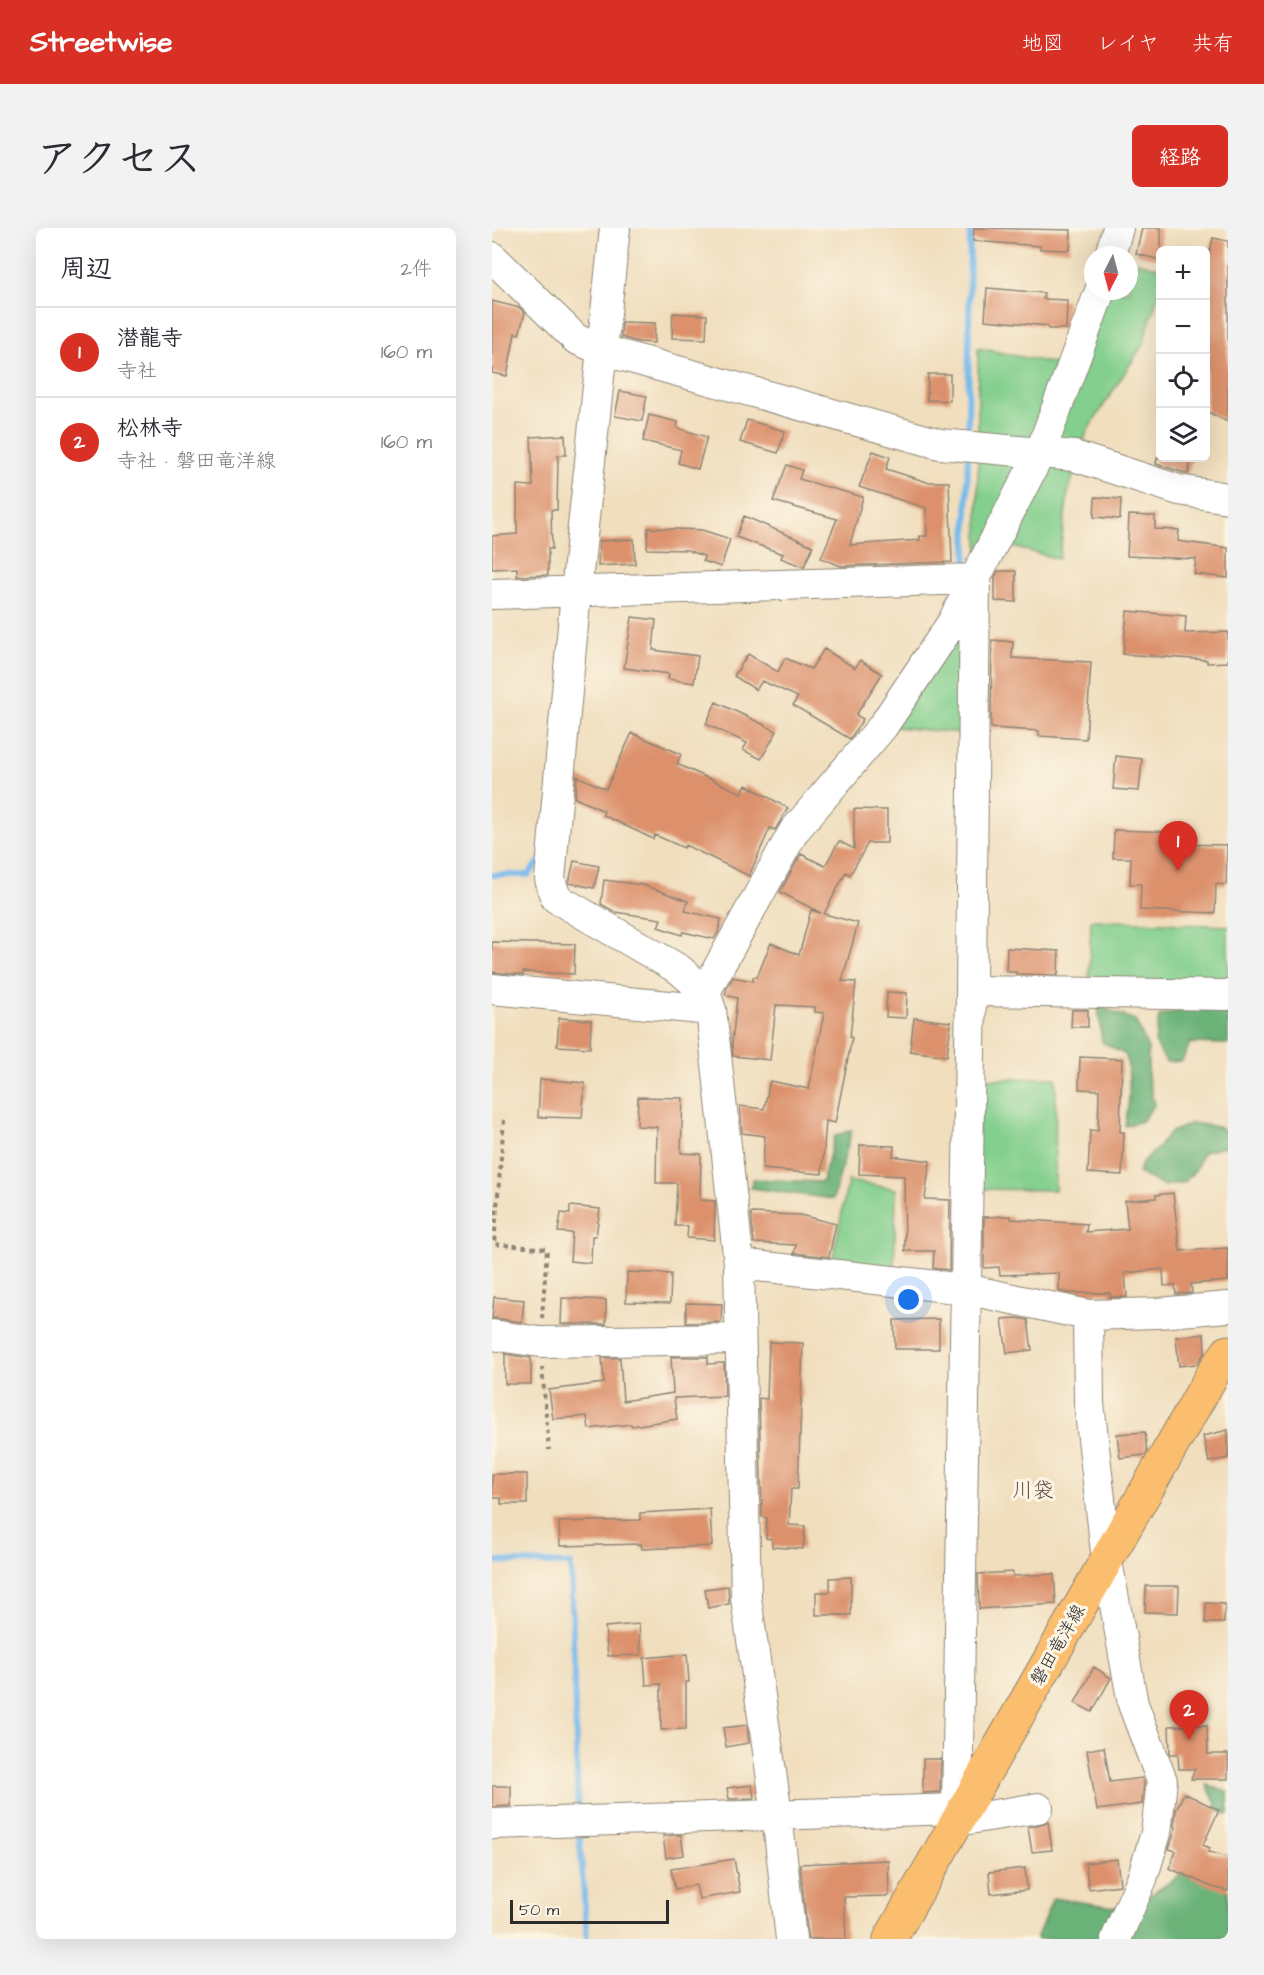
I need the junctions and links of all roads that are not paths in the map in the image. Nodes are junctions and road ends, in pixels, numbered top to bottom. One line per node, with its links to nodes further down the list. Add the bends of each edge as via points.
1 (615, 228): 6 (street)
2 (1118, 228): 3 (street)
3 (1113, 246)
4 (492, 257): 6 (street, via 576,339)
5 (1097, 300): 7 (street)
6 (602, 350): 7 (street, via 940,444); 10 (street)
7 (1040, 453): 8 (street, via 1074,456 1179,490); 9 (street)
8 (1228, 498)
9 (975, 579): 10 (street); 13 (street); 15 (street, via 883,726 794,831)
10 (576, 592): 11 (street); 15 (street, via 550,879 556,898 680,970)
11 (492, 594)
12 (492, 989): 15 (street)
13 (971, 991): 14 (street); 17 (street)
14 (1228, 995)
15 (708, 1001): 16 (street)
16 (739, 1264): 17 (street); 21 (street)
17 (965, 1289): 19 (street); 26 (street)
18 (1228, 1307): 19 (street)
19 (1088, 1315): 23 (street, via 1089,1403)
20 (492, 1335): 21 (street, via 540,1342)
21 (739, 1339): 25 (street, via 746,1598)
22 (1228, 1352): 23 (main road, 磐田竜洋線)
23 (1107, 1561): 26 (main road, 磐田竜洋線); 30 (street, via 1133,1704 1162,1781 1156,1833 1142,1879)
24 (1038, 1808): 26 (street)
25 (777, 1814): 26 (street); 27 (street); 28 (street)
26 (959, 1815): 29 (main road, 磐田竜洋線)
27 (492, 1824)
28 (791, 1939)
29 (890, 1939)
30 (1116, 1939)

